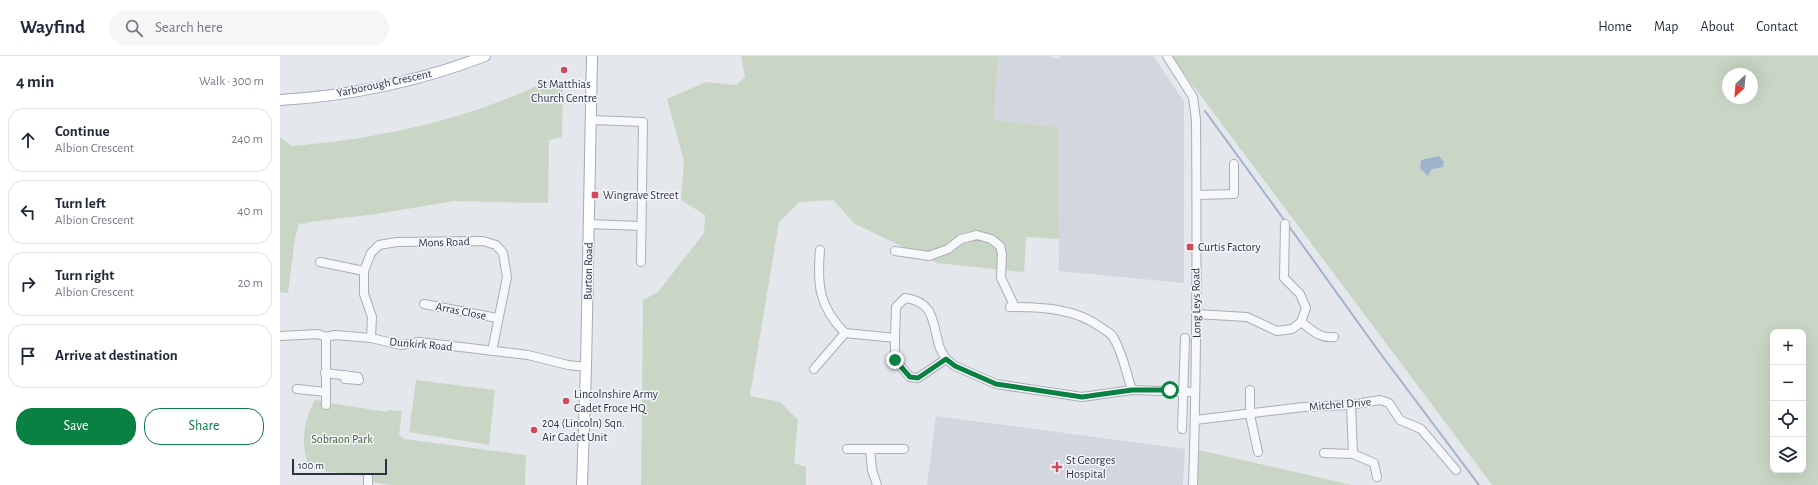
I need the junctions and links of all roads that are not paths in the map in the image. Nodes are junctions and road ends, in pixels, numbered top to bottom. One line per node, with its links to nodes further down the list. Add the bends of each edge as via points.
1 (485, 56): 4 (main road, Yarborough Crescent, via 410,80 343,93)
2 (592, 56): 5 (main road, Burton Road)
3 (1167, 56): 7 (street, Long Leys Road, via 1187,86 1194,103)
4 (280, 100)
5 (592, 120): 8 (main road, Burton Road); 10 (street, via 643,122)
6 (1234, 164): 7 (street, via 1234,194)
7 (1196, 195): 17 (street, Long Leys Road)
8 (589, 224): 10 (street); 29 (main road, Burton Road)
9 (1285, 224): 19 (street, via 1284,278 1300,294 1306,308)
10 (641, 226): 14 (street)
11 (820, 250): 20 (street, via 818,274 823,301 833,321)
12 (895, 251): 34 (street, via 929,256 948,249 961,239 978,235 991,239 1000,246 1001,278 1012,307 1036,306 1068,311 1095,323 1113,336)
13 (320, 262): 15 (street)
14 (641, 262)
15 (364, 271): 18 (street, Mons Road, via 371,253 379,245 397,242 482,240 496,245 503,253 507,277); 24 (street, Mons Road, via 364,294 372,317)
16 (424, 304): 18 (street, Arras Close)
17 (1196, 314): 19 (street, via 1247,317 1277,331 1292,329); 38 (street, Long Leys Road)
18 (497, 318): 27 (street, Mons Road)
19 (1301, 322): 23 (street, via 1315,333 1328,338)
20 (845, 333): 25 (street); 30 (street)
21 (280, 336): 22 (street, Dunkirk Road, via 318,334)
22 (326, 337): 24 (street, Dunkirk Road, via 335,335); 31 (street)
23 (1334, 337)
24 (371, 338): 27 (street, Dunkirk Road, via 401,345 419,342)
25 (894, 338): 28 (street, via 895,360 910,377 918,378); 28 (street, via 896,307 905,298 915,299 929,310 939,346)
26 (1185, 338): 36 (street)
27 (492, 352): 29 (street, Dunkirk Road, via 528,355)
28 (946, 359): 34 (street, via 955,366 996,384 1082,397)
29 (586, 367): 52 (main road, Burton Road)
30 (814, 369)
31 (325, 373): 32 (street); 37 (street)
32 (346, 375)
33 (297, 389): 37 (street)
34 (1132, 390): 36 (street)
35 (1250, 390): 41 (street)
36 (1184, 391): 38 (street); 43 (street)
37 (326, 392): 40 (street)
38 (1195, 392): 42 (street, Long Leys Road)
39 (1351, 404): 41 (street, Mitchel Drive, via 1304,407); 49 (street); 50 (street, Mitchel Drive, via 1380,400 1389,403 1400,420 1421,429)
40 (326, 405)
41 (1250, 415): 42 (street, Mitchel Drive); 47 (street)
42 (1195, 420): 54 (street, Long Leys Road)
43 (1182, 429)
44 (847, 449): 45 (street)
45 (870, 449): 46 (street); 53 (street, via 872,470)
46 (904, 450)
47 (1258, 452)
48 (1324, 453): 49 (street)
49 (1353, 454): 51 (street, via 1374,464)
50 (1456, 470)
51 (1377, 477)
52 (582, 485)
53 (877, 485)
54 (1193, 485)

